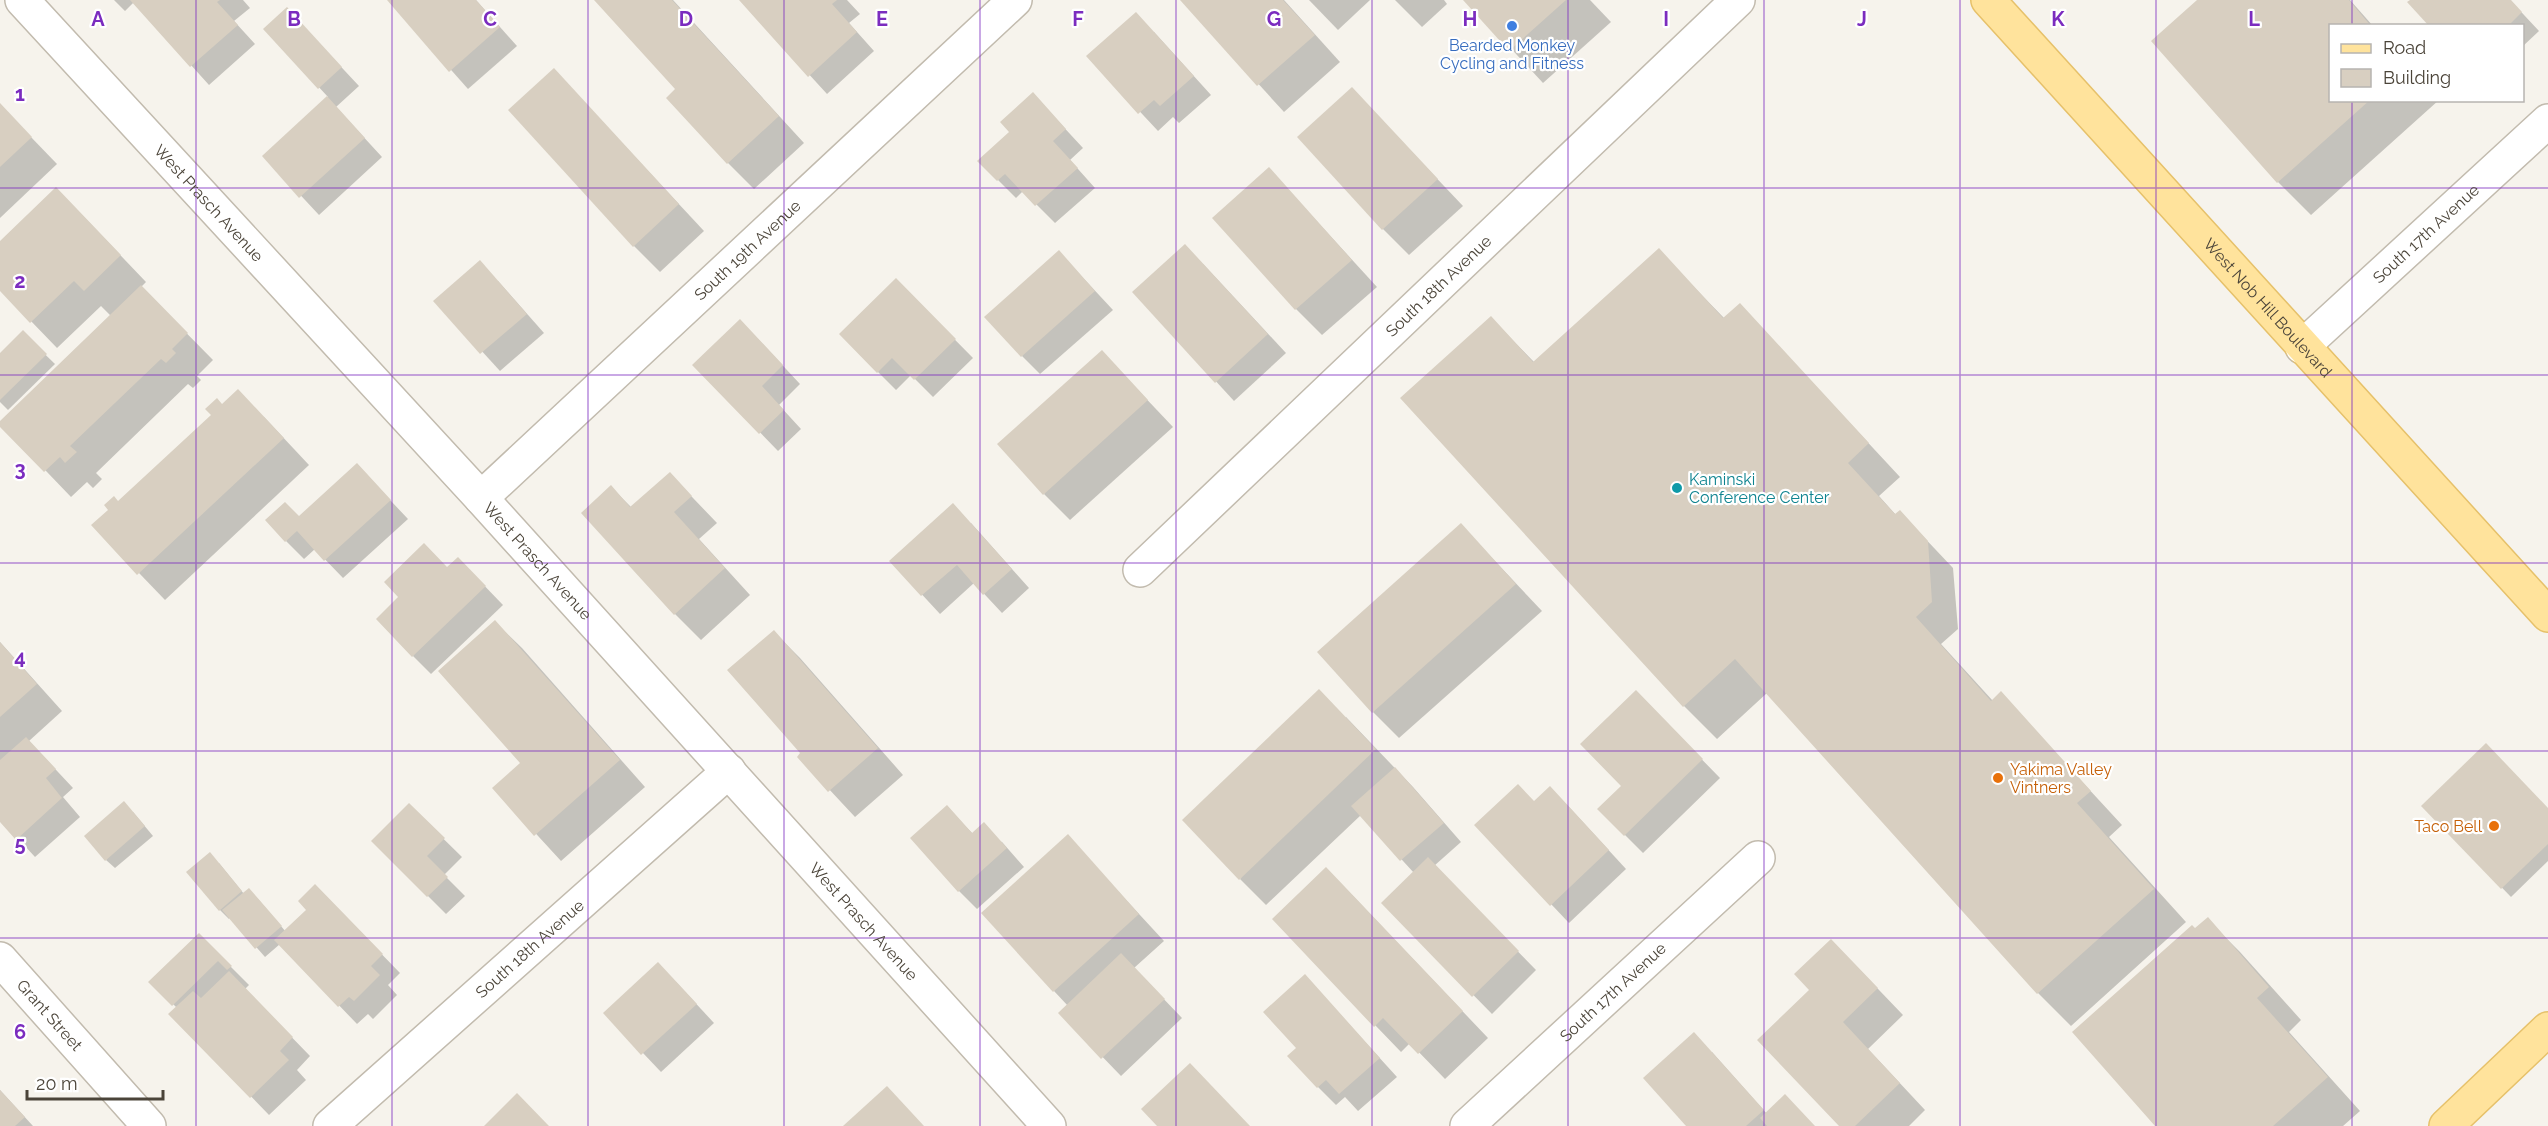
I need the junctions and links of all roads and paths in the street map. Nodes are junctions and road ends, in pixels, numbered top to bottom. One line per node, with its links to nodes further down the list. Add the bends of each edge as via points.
1 (22, 0): 7 (street, West Prasch Avenue)
2 (1015, 0): 7 (street, South 19th Avenue)
3 (1738, 0): 8 (street, South 18th Avenue)
4 (1988, 0): 6 (main road, West Nob Hill Boulevard)
5 (2548, 121): 6 (street, South 17th Avenue)
6 (2302, 347): 9 (main road, West Nob Hill Boulevard)
7 (481, 498): 10 (street, West Prasch Avenue)
8 (1140, 570)
9 (2548, 615)
10 (729, 771): 15 (street, South 18th Avenue); 16 (street, West Prasch Avenue)
11 (1758, 858): 17 (street, South 17th Avenue)
12 (0, 959): 14 (street, Grant Street)
13 (2548, 1029): 18 (main road)
14 (149, 1126)
15 (330, 1126)
16 (1049, 1126)
17 (1467, 1126)
18 (2446, 1126)

